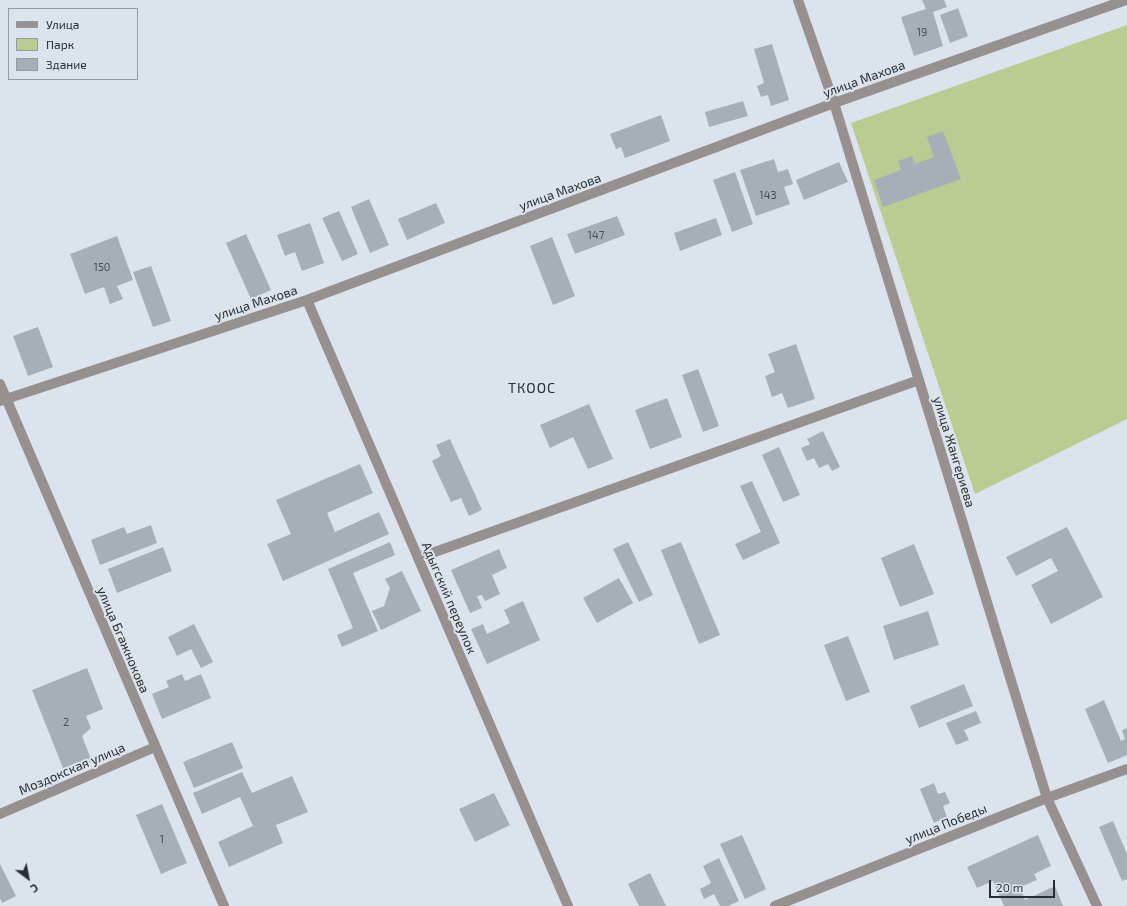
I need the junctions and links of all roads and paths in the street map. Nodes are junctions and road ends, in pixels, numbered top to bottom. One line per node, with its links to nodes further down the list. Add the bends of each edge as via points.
1 (798, 0): 3 (street, улица Жангериева)
2 (1126, 0): 3 (street, улица Махова)
3 (834, 103): 4 (street, улица Махова); 5 (street, улица Жангериева)
4 (307, 300): 7 (street, улица Махова); 8 (street, Адыгский переулок)
5 (918, 380): 8 (street); 11 (street, улица Жангериева)
6 (0, 384): 7 (street, улица Бгажнокова)
7 (3, 400): 9 (street, улица Бгажнокова)
8 (418, 558): 14 (street, Адыгский переулок)
9 (155, 747): 12 (street, Моздокская улица); 13 (street, улица Бгажнокова)
10 (1127, 770): 11 (street, улица Победы)
11 (1047, 798): 15 (street, улица Победы); 16 (street, улица Жангериева)
12 (0, 814)
13 (224, 906)
14 (568, 906)
15 (775, 906)
16 (1097, 906)

